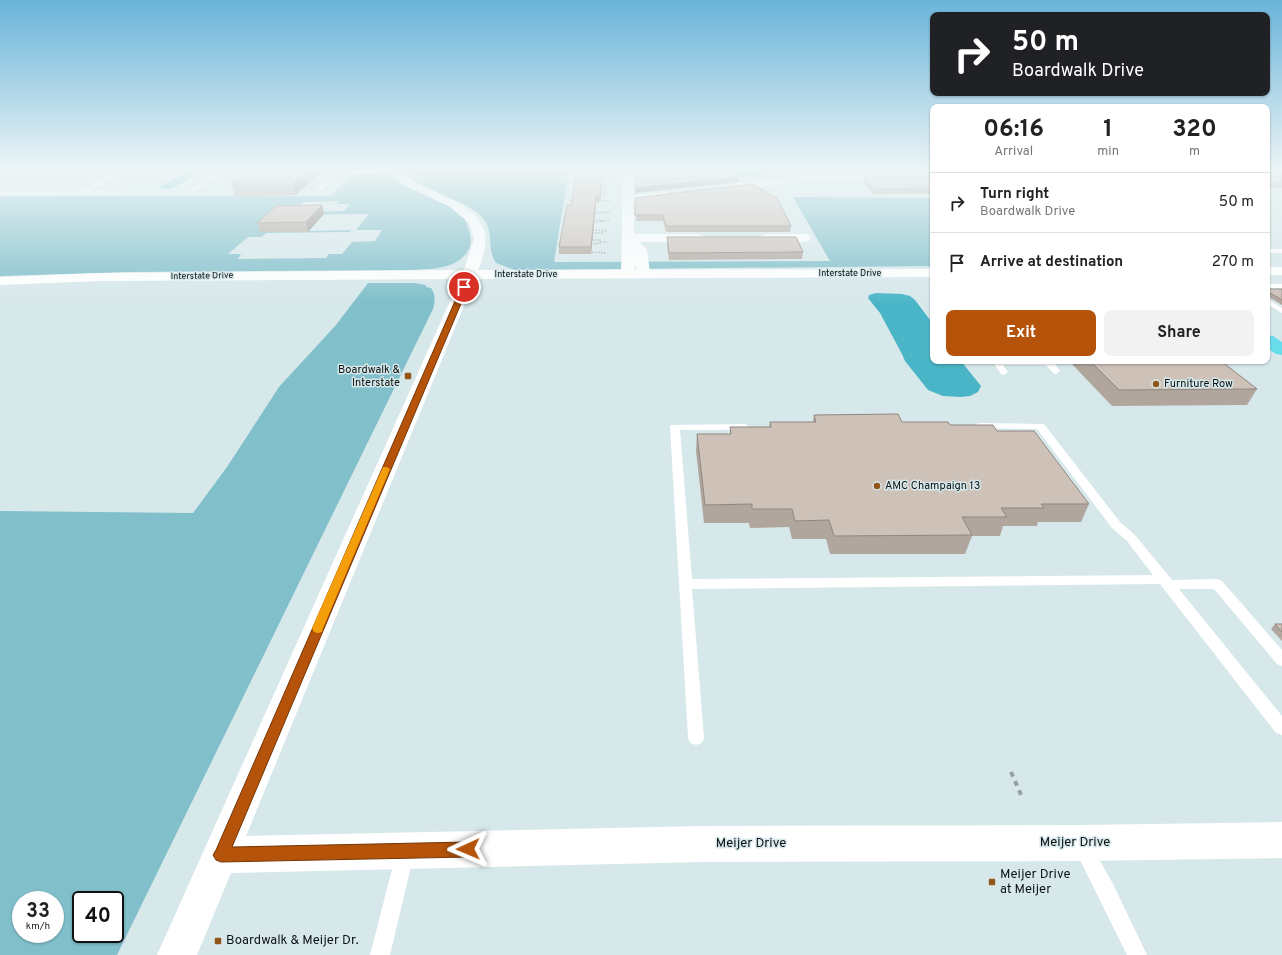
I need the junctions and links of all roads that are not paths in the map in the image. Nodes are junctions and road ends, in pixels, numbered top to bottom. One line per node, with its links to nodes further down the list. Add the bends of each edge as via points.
1 (469, 215): 14 (street, via 475,221 480,239)
2 (628, 215): 3 (street)
3 (628, 238): 4 (street); 11 (street); 12 (street, via 640,250)
4 (711, 238)
5 (756, 238): 6 (street)
6 (804, 238)
7 (1270, 251): 8 (lane)
8 (1282, 251)
9 (1270, 271): 10 (street)
10 (1282, 271)
11 (628, 273): 12 (street, Interstate Drive); 14 (street, Interstate Drive)
12 (643, 273): 13 (street, Interstate Drive)
13 (930, 273)
14 (470, 274): 15 (street, Interstate Drive, via 100,277); 36 (street)
15 (0, 281)
16 (1270, 286): 17 (lane)
17 (1282, 286)
18 (1270, 303): 19 (lane)
19 (1282, 311)
20 (1270, 342): 21 (main road)
21 (1282, 350)
22 (997, 364): 25 (lane)
23 (1051, 364): 24 (lane)
24 (1056, 371)
25 (1004, 372)
26 (969, 426): 28 (lane, via 1040,426 1116,525 1131,538)
27 (754, 427): 29 (lane, via 675,427)
28 (1166, 582): 29 (lane); 30 (lane, via 1217,584); 31 (lane)
29 (686, 584): 32 (lane)
30 (1282, 660)
31 (1282, 728)
32 (696, 738)
33 (1282, 840): 34 (street, Meijer Drive)
34 (1081, 843): 35 (street, Meijer Drive, via 704,844); 39 (lane, via 1106,889)
35 (406, 851): 36 (street, Meijer Drive); 38 (lane)
36 (221, 855): 37 (street)
37 (177, 955)
38 (380, 955)
39 (1136, 955)

